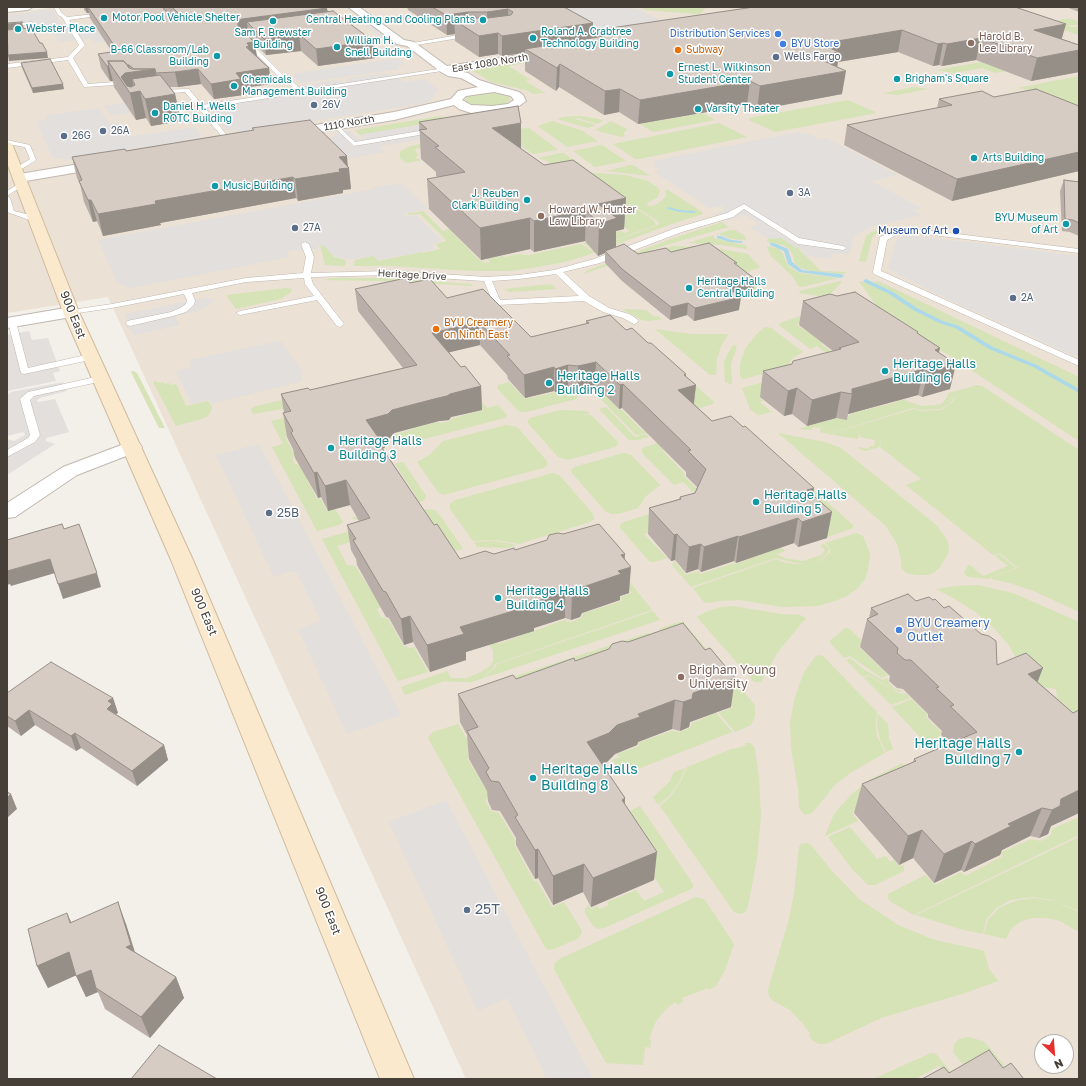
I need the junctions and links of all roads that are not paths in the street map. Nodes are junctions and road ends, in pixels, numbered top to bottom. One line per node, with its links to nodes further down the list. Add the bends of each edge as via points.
1 (28, 7): 5 (street)
2 (56, 7): 8 (lane)
3 (353, 7): 7 (street)
4 (364, 7): 7 (street)
5 (7, 9)
6 (113, 13): 8 (lane)
7 (375, 18): 9 (lane); 14 (street, via 401,42)
8 (66, 19): 16 (lane, via 82,45)
9 (324, 25)
10 (7, 26): 12 (lane, via 31,23 35,30)
11 (271, 32): 22 (lane, via 243,38)
12 (7, 33)
13 (475, 35): 14 (lane)
14 (410, 44): 18 (street)
15 (558, 54): 18 (street, East 1080 North)
16 (70, 58): 17 (lane); 19 (lane, via 86,86 132,83)
17 (7, 66)
18 (449, 72): 20 (street, via 464,75); 22 (lane); 25 (street, via 449,78 463,89)
19 (134, 87)
20 (494, 89): 25 (street, via 481,90); 25 (street, via 516,94 520,101 511,107 481,110)
21 (152, 92): 23 (lane, via 187,90)
22 (300, 92): 26 (lane)
23 (190, 95): 24 (lane); 26 (lane)
24 (166, 98)
25 (461, 100): 27 (street, 1110 North, via 394,116)
26 (201, 107): 32 (lane)
27 (336, 125): 28 (lane, via 354,144); 29 (street, 1110 North)
28 (425, 132)
29 (275, 136)
30 (245, 140): 32 (street)
31 (7, 142): 36 (lane, via 28,146 33,160)
32 (230, 143): 34 (street)
33 (7, 146): 36 (main road, 900 East)
34 (215, 146)
35 (115, 162): 36 (street)
36 (19, 178): 37 (lane); 39 (main road, 900 East)
37 (7, 194)
38 (7, 198): 39 (lane, via 11,212)
39 (35, 219): 49 (main road, 900 East)
40 (305, 244): 44 (lane, via 310,257)
41 (843, 248): 43 (lane, Heritage Drive, via 796,240 744,206 730,214 597,261)
42 (1079, 250): 55 (lane, via 916,231 897,232 883,239 877,272)
43 (558, 271): 45 (lane, Heritage Drive); 48 (lane)
44 (307, 275): 45 (lane, Heritage Drive, via 390,273); 46 (lane, Heritage Drive, via 246,280); 47 (lane, via 309,284)
45 (487, 279): 48 (lane, via 497,303)
46 (187, 292): 49 (lane, Heritage Drive); 53 (lane, via 191,300 183,310)
47 (319, 297): 50 (lane); 54 (lane)
48 (586, 298): 51 (lane, via 606,310)
49 (71, 312): 52 (street); 56 (main road, 900 East)
50 (240, 313)
51 (634, 321)
52 (9, 323): 56 (lane, via 24,371)
53 (130, 323)
54 (340, 324)
55 (1079, 363)
56 (95, 368): 57 (main road, 900 East); 58 (lane, via 24,399 35,435 32,440)
57 (132, 447): 59 (street, via 70,471); 60 (main road, 900 East, via 185,567)
58 (7, 454)
59 (7, 512)
60 (398, 1079)

